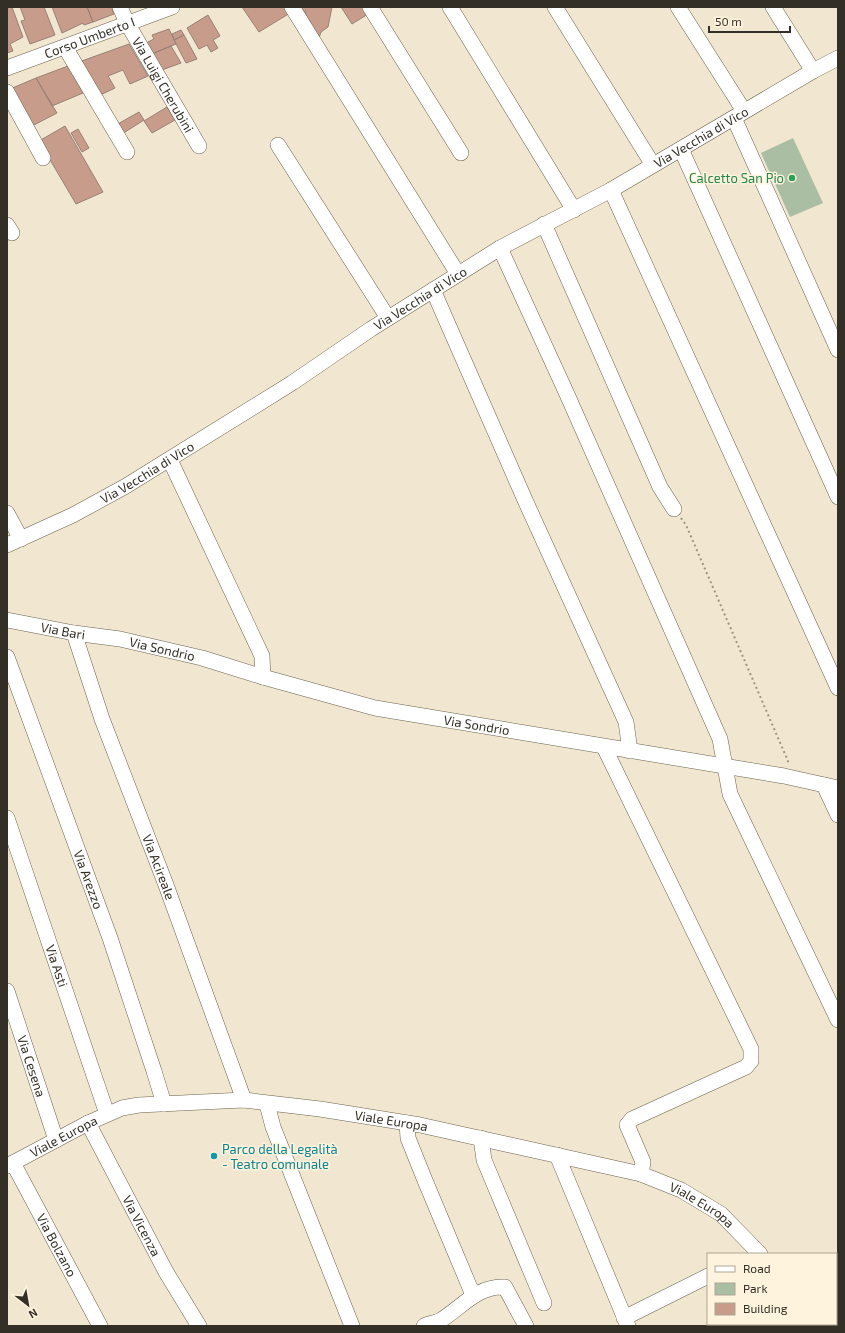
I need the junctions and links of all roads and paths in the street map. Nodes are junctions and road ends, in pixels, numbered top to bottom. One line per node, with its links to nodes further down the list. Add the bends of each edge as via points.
1 (120, 7): 9 (street, Via Luigi Cherubini)
2 (172, 7): 9 (street, Corso Umberto I)
3 (292, 7): 27 (street)
4 (370, 7): 20 (street)
5 (450, 7): 24 (street)
6 (555, 7): 22 (street)
7 (678, 7): 15 (street)
8 (773, 7): 13 (street)
9 (127, 23): 10 (street, Corso Umberto I); 17 (street, Via Luigi Cherubini)
10 (66, 46): 12 (street, Corso Umberto I); 19 (street)
11 (838, 58): 13 (street, Via Vecchia di Vico)
12 (7, 68)
13 (813, 71): 15 (street, Via Vecchia di Vico)
14 (7, 92): 21 (street)
15 (739, 115): 18 (street, Via Vecchia di Vico); 30 (street)
16 (278, 145): 29 (street)
17 (199, 146)
18 (681, 149): 22 (street, Via Vecchia di Vico); 32 (street)
19 (127, 152)
20 (461, 153)
21 (43, 158)
22 (653, 165): 23 (street, Via Vecchia di Vico)
23 (611, 190): 24 (street, Via Vecchia di Vico); 42 (street)
24 (574, 210): 25 (street, Via Vecchia di Vico)
25 (544, 224): 26 (street, Via Vecchia di Vico); 33 (street, via 660,487)
26 (500, 248): 27 (street, Via Vecchia di Vico); 45 (street, via 720,739)
27 (458, 274): 28 (street, Via Vecchia di Vico)
28 (433, 290): 29 (street, Via Vecchia di Vico); 44 (street, via 626,722)
29 (388, 318): 31 (street, Via Vecchia di Vico, via 292,383)
30 (838, 350)
31 (170, 460): 35 (street, Via Vecchia di Vico, via 73,515); 41 (street, via 262,656)
32 (838, 498)
33 (674, 509): 46 (path, via 686,525 788,761)
34 (7, 513): 35 (street)
35 (21, 539): 36 (street, Via Vecchia di Vico)
36 (7, 545)
37 (7, 620): 38 (street, Via Bari)
38 (74, 633): 39 (street, Via Bari); 52 (street, Via Acireale, via 102,719)
39 (120, 639): 41 (street, Via Sondrio, via 202,658)
40 (7, 657): 53 (street, Via Arezzo, via 110,938)
41 (263, 677): 43 (street, Via Sondrio, via 375,708)
42 (838, 688)
43 (604, 746): 44 (street, Via Sondrio); 62 (street, via 752,1049 751,1061 746,1067 632,1120 627,1125 643,1162)
44 (630, 751): 45 (street, Via Sondrio)
45 (725, 767): 46 (street, Via Sondrio); 51 (street, via 730,794)
46 (784, 776): 47 (street, Via Sondrio)
47 (831, 786): 48 (street)
48 (838, 815)
49 (7, 818): 55 (street, Via Asti)
50 (7, 991): 59 (street, Via Cesena)
51 (838, 1020)
52 (244, 1100): 53 (street, Viale Europa); 54 (street, Viale Europa)
53 (164, 1104): 55 (street, Viale Europa, via 134,1106)
54 (267, 1104): 57 (street, Viale Europa, via 320,1109); 71 (street, via 273,1127)
55 (108, 1114): 56 (street, Viale Europa)
56 (88, 1123): 59 (street, Viale Europa); 70 (street, Via Vicenza, via 166,1272)
57 (407, 1123): 58 (street, Viale Europa); 65 (street, via 408,1138)
58 (481, 1138): 60 (street, Viale Europa); 66 (street, via 484,1160)
59 (56, 1140): 61 (street, Viale Europa)
60 (557, 1155): 62 (street, Viale Europa); 67 (street)
61 (10, 1165): 69 (street, Via Bolzano)
62 (641, 1174): 63 (street, Viale Europa, via 681,1190 720,1214)
63 (757, 1253)
64 (707, 1277): 67 (street)
65 (473, 1295): 68 (street); 73 (street, via 491,1288 505,1287)
66 (544, 1303)
67 (626, 1322)
68 (441, 1324): 72 (street)
69 (100, 1326)
70 (199, 1326)
71 (352, 1326)
72 (424, 1326)
73 (526, 1326)

